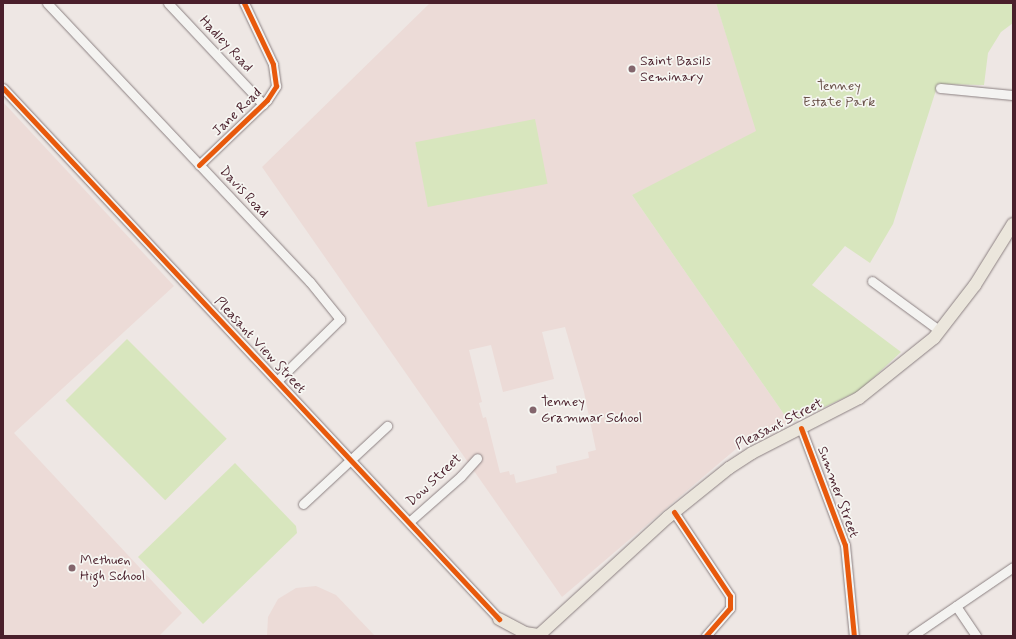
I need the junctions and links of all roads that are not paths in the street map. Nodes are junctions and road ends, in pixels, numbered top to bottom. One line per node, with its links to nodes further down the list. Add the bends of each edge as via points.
1 (47, 3): 8 (street, Davis Road)
2 (168, 3): 7 (street, Hadley Road)
3 (244, 3): 7 (street, Jane Road, via 276,72 273,94)
4 (3, 88): 12 (street, Pleasant View Street)
5 (940, 88): 6 (street)
6 (1013, 95)
7 (263, 104): 8 (street, Jane Road)
8 (199, 165): 12 (street, Davis Road, via 310,282 340,319)
9 (1013, 224): 11 (main road, Pleasant Street, via 975,285)
10 (872, 281): 11 (street)
11 (940, 331): 14 (main road, Pleasant Street, via 859,398)
12 (277, 381): 16 (street, Pleasant View Street)
13 (387, 426): 16 (street)
14 (801, 428): 18 (main road, Pleasant Street, via 728,468); 26 (street, Summer Street, via 845,545)
15 (477, 458): 19 (street, Dow Street, via 461,476)
16 (350, 460): 17 (street); 19 (street, Pleasant View Street)
17 (303, 504)
18 (674, 512): 24 (main road, Pleasant Street); 25 (street, via 730,596 730,608)
19 (409, 522): 22 (street, Pleasant View Street)
20 (1013, 567): 21 (street)
21 (956, 606): 27 (street); 28 (street)
22 (499, 619): 23 (main road); 24 (main road, via 525,633)
23 (510, 636)
24 (540, 636)
25 (706, 636)
26 (854, 636)
27 (912, 636)
28 (976, 636)

